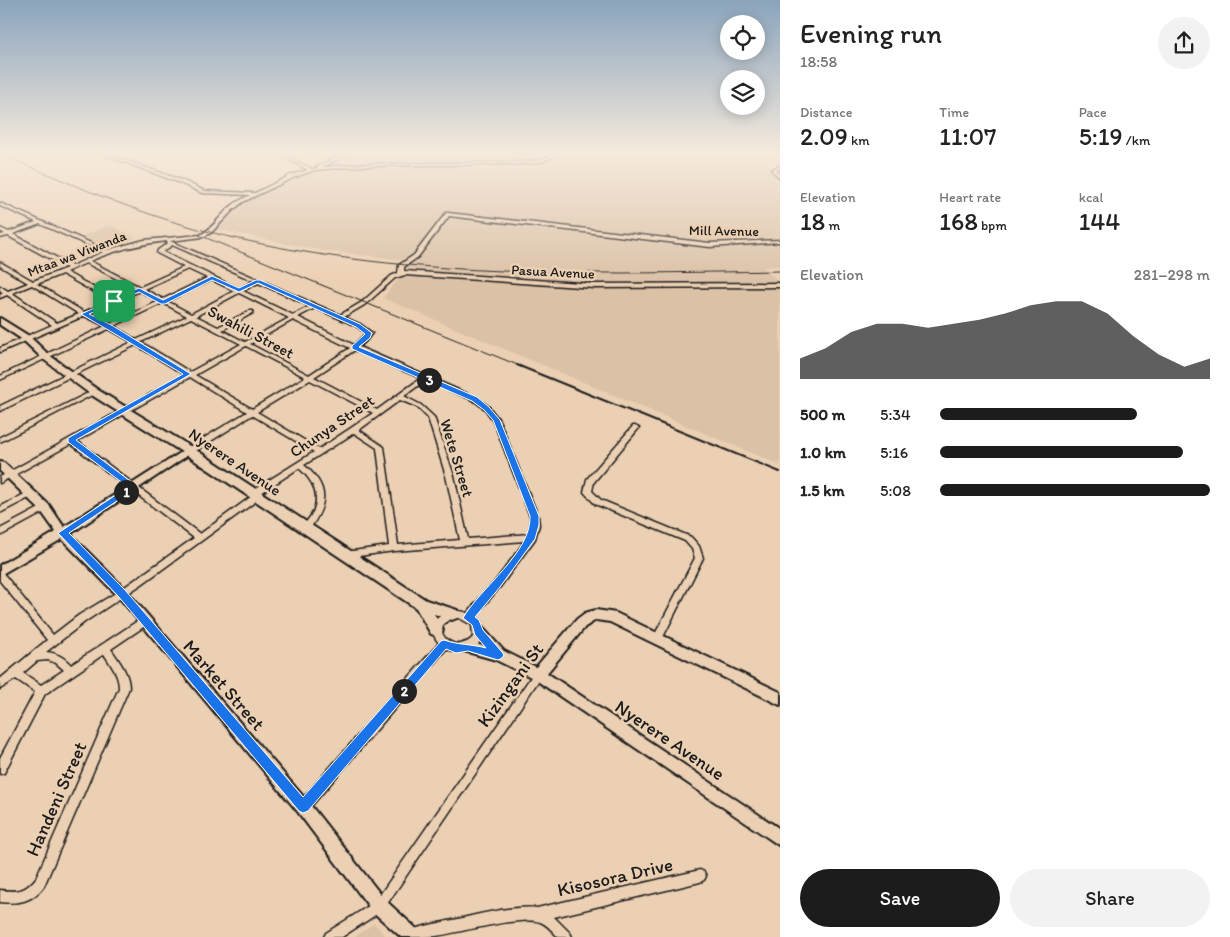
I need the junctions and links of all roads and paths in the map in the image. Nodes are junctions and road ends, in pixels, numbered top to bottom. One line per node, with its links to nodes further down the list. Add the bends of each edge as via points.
1 (251, 197): 7 (street, Mtaa wa Viwanda, via 231,209 209,232)
2 (0, 204): 3 (street)
3 (40, 222): 5 (street); 9 (street)
4 (0, 229): 5 (street)
5 (9, 234): 6 (street); 13 (street)
6 (0, 237)
7 (169, 242): 9 (street, Mtaa wa Viwanda, via 144,242); 12 (street, via 160,253); 17 (street)
8 (779, 242): 15 (street, Mill Avenue, via 710,245 448,214 416,256 401,266)
9 (106, 252): 10 (street, Mtaa wa Viwanda)
10 (86, 261): 13 (street, Mtaa wa Viwanda); 21 (street, Swahili Street)
11 (0, 264): 18 (street)
12 (188, 267): 16 (street); 21 (street)
13 (72, 268): 14 (street, Mtaa wa Viwanda)
14 (62, 272): 18 (street, Mtaa wa Viwanda); 25 (street)
15 (401, 273): 19 (street, Pasua Avenue, via 595,286); 31 (street)
16 (212, 278): 22 (street); 26 (street)
17 (258, 281): 22 (street); 27 (street)
18 (33, 283): 23 (street, Mtaa wa Viwanda); 29 (street)
19 (780, 285)
20 (0, 288): 23 (street)
21 (139, 290): 25 (street); 26 (street, Swahili Street)
22 (239, 290): 30 (street); 32 (street)
23 (8, 292): 24 (street, Mtaa wa Viwanda); 34 (street)
24 (0, 296)
25 (114, 301): 29 (street)
26 (163, 302): 30 (street, Swahili Street); 35 (street)
27 (314, 306): 31 (street); 32 (street)
28 (250, 312): 37 (street)
29 (84, 314): 34 (street); 35 (street)
30 (191, 316): 37 (street, Swahili Street); 39 (street)
31 (340, 317): 41 (street, via 369,333)
32 (293, 318): 40 (street); 41 (street)
33 (0, 321): 38 (main road)
34 (56, 325): 38 (street)
35 (111, 327): 39 (street); 43 (street)
36 (0, 328): 38 (main road)
37 (217, 330): 40 (street, Swahili Street)
38 (26, 342): 42 (street); 43 (main road, Nyerere Avenue)
39 (136, 343): 44 (street); 45 (street)
40 (245, 344): 45 (street); 47 (street, Swahili Street)
41 (354, 347): 47 (street); 48 (street)
42 (0, 350)
43 (46, 357): 44 (main road, Nyerere Avenue); 46 (street)
44 (70, 373): 49 (main road, Nyerere Avenue); 51 (street)
45 (188, 374): 52 (street); 53 (street)
46 (0, 378)
47 (308, 378): 53 (street); 54 (street, Swahili Street)
48 (424, 378): 50 (street, Chunya Street); 72 (street, via 475,399 496,420 534,516)
49 (94, 392): 52 (main road, Nyerere Avenue); 57 (street)
50 (400, 397): 54 (street, Chunya Street); 74 (street, Wete Street, via 419,406 431,417 450,476)
51 (0, 410)
52 (123, 410): 58 (street); 59 (main road, Nyerere Avenue)
53 (251, 412): 59 (street); 60 (street)
54 (378, 413): 56 (street, Chunya Street)
55 (635, 428): 86 (street, via 590,480 588,492 598,502 688,540 696,548 699,558)
56 (354, 430): 60 (street, Chunya Street); 75 (street, via 380,448)
57 (0, 440)
58 (71, 440): 63 (street); 64 (street)
59 (189, 451): 64 (street); 66 (main road, Nyerere Avenue)
60 (320, 452): 62 (street, Chunya Street)
61 (0, 465): 63 (street, Market Street)
62 (300, 465): 66 (street, Chunya Street); 69 (street, via 315,478 321,493 317,514)
63 (5, 477): 65 (street, Market Street)
64 (134, 487): 71 (street); 73 (street)
65 (30, 494): 67 (street, Market Street); 68 (street)
66 (254, 495): 69 (main road, Nyerere Avenue); 73 (street, Chunya Street)
67 (45, 508): 70 (street); 71 (street, Market Street)
68 (0, 510)
69 (305, 529): 76 (main road, Nyerere Avenue)
70 (0, 533)
71 (63, 533): 77 (street); 79 (street, Market Street)
72 (532, 537): 74 (street); 82 (street)
73 (199, 538): 79 (street, Chunya Street)
74 (465, 542): 75 (street)
75 (394, 548): 76 (street)
76 (345, 555): 80 (main road, Nyerere Avenue)
77 (0, 570)
78 (0, 575): 87 (street)
79 (122, 593): 83 (street, Market Street); 87 (street, Chunya Street)
80 (421, 604): 81 (main road); 84 (main road)
81 (452, 614): 82 (street); 84 (street, via 438,622)
82 (468, 618): 85 (street, via 476,623)
83 (145, 621): 90 (street); 100 (street, Market Street)
84 (436, 630): 88 (street)
85 (479, 632): 89 (street, via 476,641); 91 (street)
86 (658, 638): 95 (street, Kizingani St, via 612,617 589,617); 98 (street, Kizingani St)
87 (52, 640): 92 (street, Chunya Street)
88 (444, 644): 89 (street); 100 (street)
89 (468, 647): 91 (street)
90 (105, 648): 93 (street); 103 (street, Handeni Street, via 118,668 124,688 40,882 35,890 24,896)
91 (498, 655): 95 (street, Nyerere Avenue)
92 (36, 657): 93 (street, via 56,657); 94 (street, Chunya Street)
93 (70, 671): 97 (street)
94 (16, 673): 96 (street, Chunya Street); 97 (street)
95 (538, 674): 101 (street, Nyerere Avenue); 104 (street, Kizingani St)
96 (0, 685)
97 (41, 691): 99 (street)
98 (780, 699)
99 (0, 769)
100 (303, 806): 104 (street, Market Street)
101 (780, 838)
102 (700, 876): 105 (street, Kisosora Drive)
103 (0, 896)
104 (379, 906): 106 (street, Market Street); 107 (street, Kizingani St)
105 (539, 914): 106 (street, Kisosora Drive, via 512,916); 108 (street)
106 (412, 936)
107 (330, 937)
108 (566, 937)

